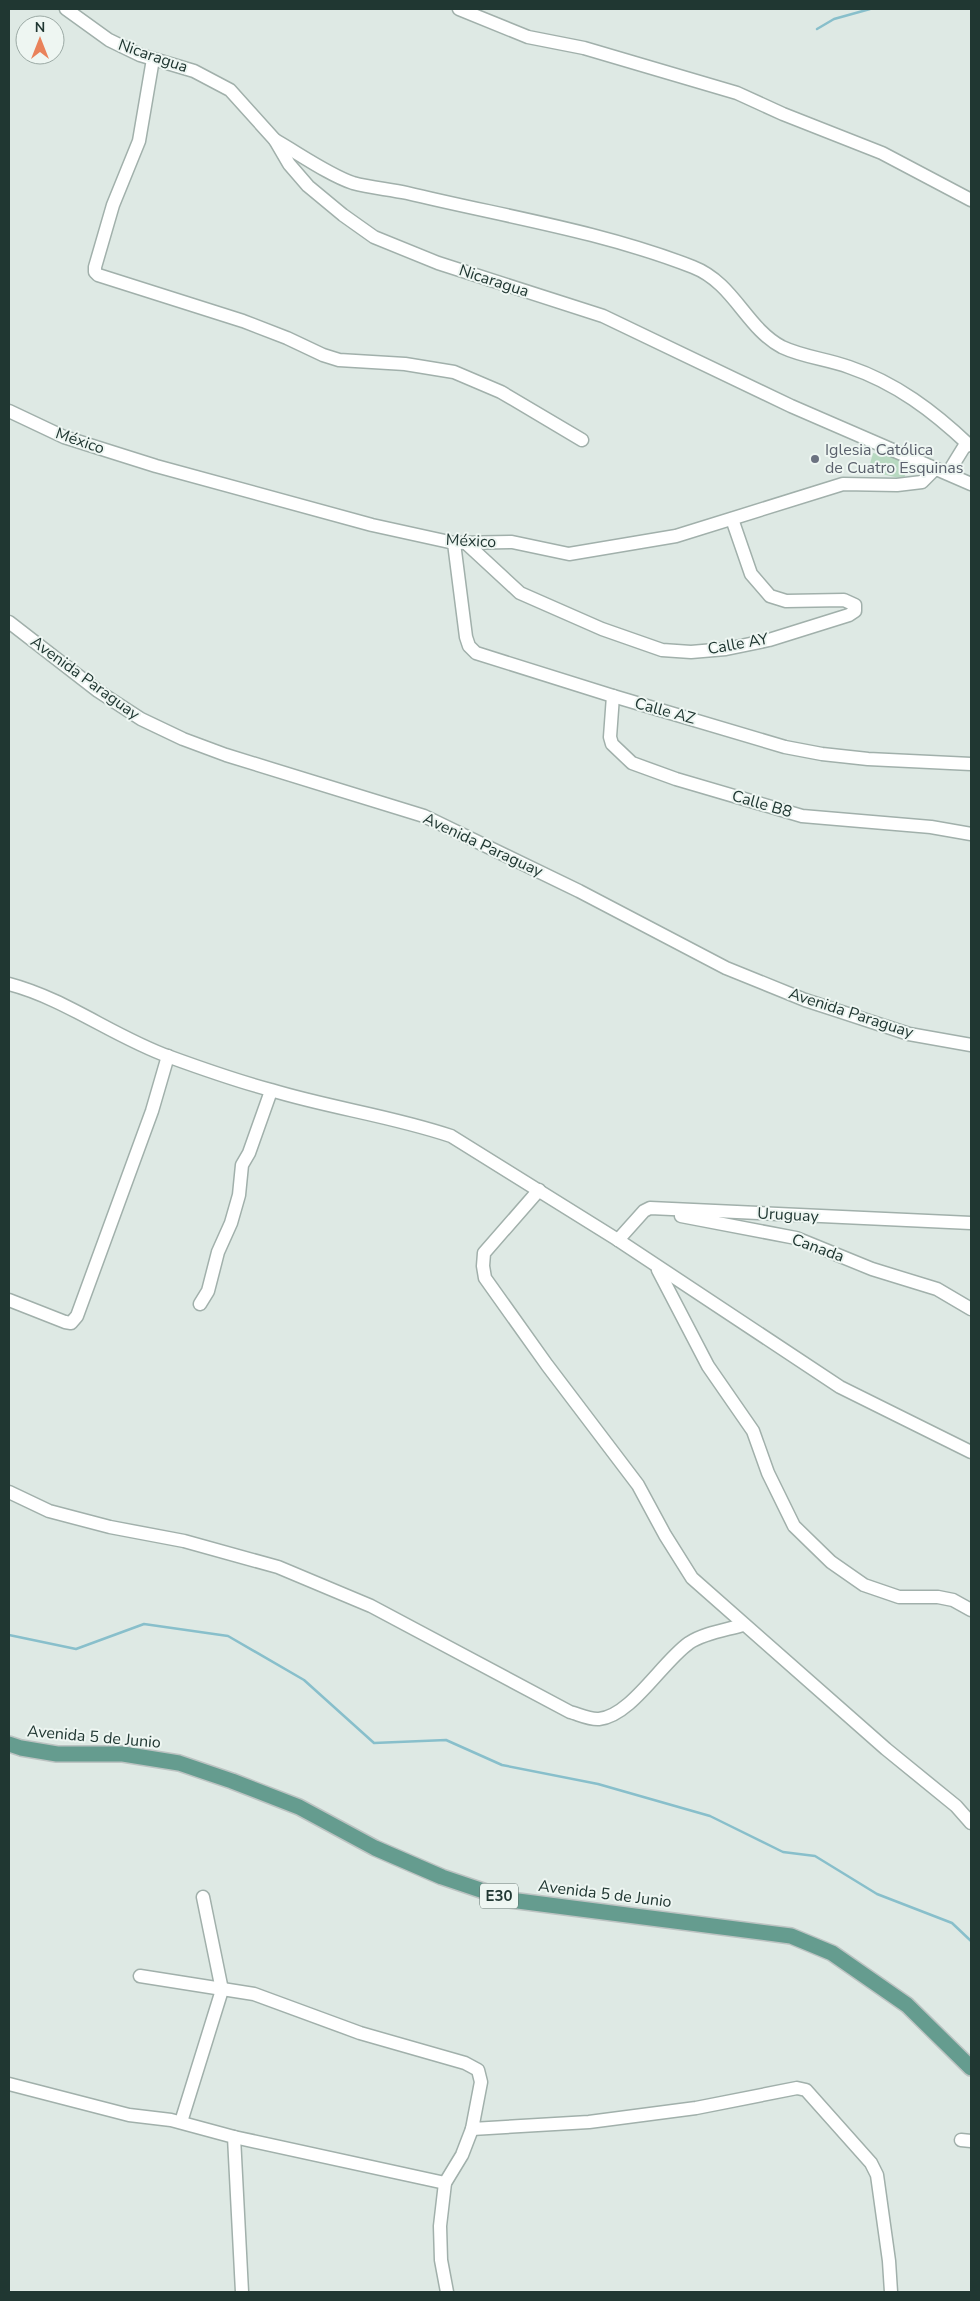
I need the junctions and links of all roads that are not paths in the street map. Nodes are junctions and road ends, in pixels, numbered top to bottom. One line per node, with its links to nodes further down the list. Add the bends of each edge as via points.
1 (66, 9): 3 (street, Nicaragua, via 109,40)
2 (459, 9): 5 (street, via 528,37 584,48 737,93 882,153)
3 (153, 59): 4 (street, Nicaragua, via 194,71 230,90); 7 (street, via 139,141 113,205 95,267 98,275 243,321 339,360 406,364 454,372 501,392)
4 (275, 140): 8 (street, via 352,182 617,241 695,268 733,297 762,334 792,351 882,380 931,411); 9 (street, Nicaragua, via 289,164 308,186 374,237 438,263 603,316 791,406)
5 (971, 200)
6 (9, 411): 13 (street, México, via 64,437 156,466 372,525)
7 (582, 440)
8 (970, 444): 10 (street)
9 (935, 469): 10 (street, Nicaragua); 12 (street, México, via 922,482 827,487)
10 (948, 473): 11 (street, Nicaragua)
11 (971, 484)
12 (732, 518): 14 (street, México, via 676,536 569,554 512,542); 14 (street, Calle AY, via 751,574 770,596 786,601 844,600 856,605 855,611 769,640 726,649 662,650 602,629 520,593)
13 (454, 543): 14 (street, México); 16 (street, Calle AZ, via 469,646 476,653)
14 (467, 544)
15 (9, 622): 20 (street, Avenida Paraguay, via 98,691 141,719 183,739 424,816 580,891 726,968 805,1000 909,1034)
16 (612, 696): 17 (street, Calle AZ, via 784,747 868,759); 18 (street, Calle B8, via 612,744 632,763 802,816 931,827)
17 (971, 764)
18 (971, 834)
19 (9, 984): 21 (street, via 34,990)
20 (971, 1045)
21 (168, 1056): 22 (street); 28 (street, via 152,1112 77,1316 71,1323 65,1322)
22 (272, 1091): 23 (street, via 450,1136); 29 (street, via 242,1165 239,1195 231,1223 218,1252 208,1291)
23 (539, 1190): 26 (street); 34 (street, via 484,1253 485,1278 638,1486 664,1536 692,1578)
24 (657, 1208): 25 (street, Uruguay); 26 (street, via 644,1210); 30 (street, Canada, via 696,1219 796,1238 872,1269 937,1289)
25 (971, 1223)
26 (618, 1240): 27 (street)
27 (658, 1268): 31 (street, via 840,1387); 33 (street, via 708,1366 753,1431 771,1481 794,1526 831,1562 864,1585 899,1597 952,1600)
28 (9, 1300)
29 (200, 1304)
30 (971, 1310)
31 (971, 1452)
32 (9, 1492): 34 (street, via 49,1511 278,1567 371,1606 570,1712 598,1719 614,1716 628,1705 689,1643)
33 (971, 1610)
34 (743, 1625): 36 (street, via 956,1806)
35 (9, 1744): 40 (main road, Avenida 5 de Junio / E30, via 57,1754 124,1754 179,1763 299,1807 375,1848 442,1877 510,1900 791,1936 832,1953 907,2005)
36 (971, 1823)
37 (203, 1897): 39 (street)
38 (140, 1976): 39 (street)
39 (222, 1990): 42 (street); 43 (street, via 254,1994 360,2033 465,2063 478,2070 481,2082)
40 (971, 2068)
41 (9, 2084): 42 (street, via 129,2115)
42 (181, 2122): 44 (street)
43 (472, 2129): 45 (street, via 462,2155); 48 (street, via 589,2122 696,2108 796,2088 806,2090 877,2175)
44 (234, 2138): 45 (street); 46 (street)
45 (445, 2183): 47 (street, via 440,2226 441,2260)
46 (242, 2292)
47 (447, 2292)
48 (891, 2292)

